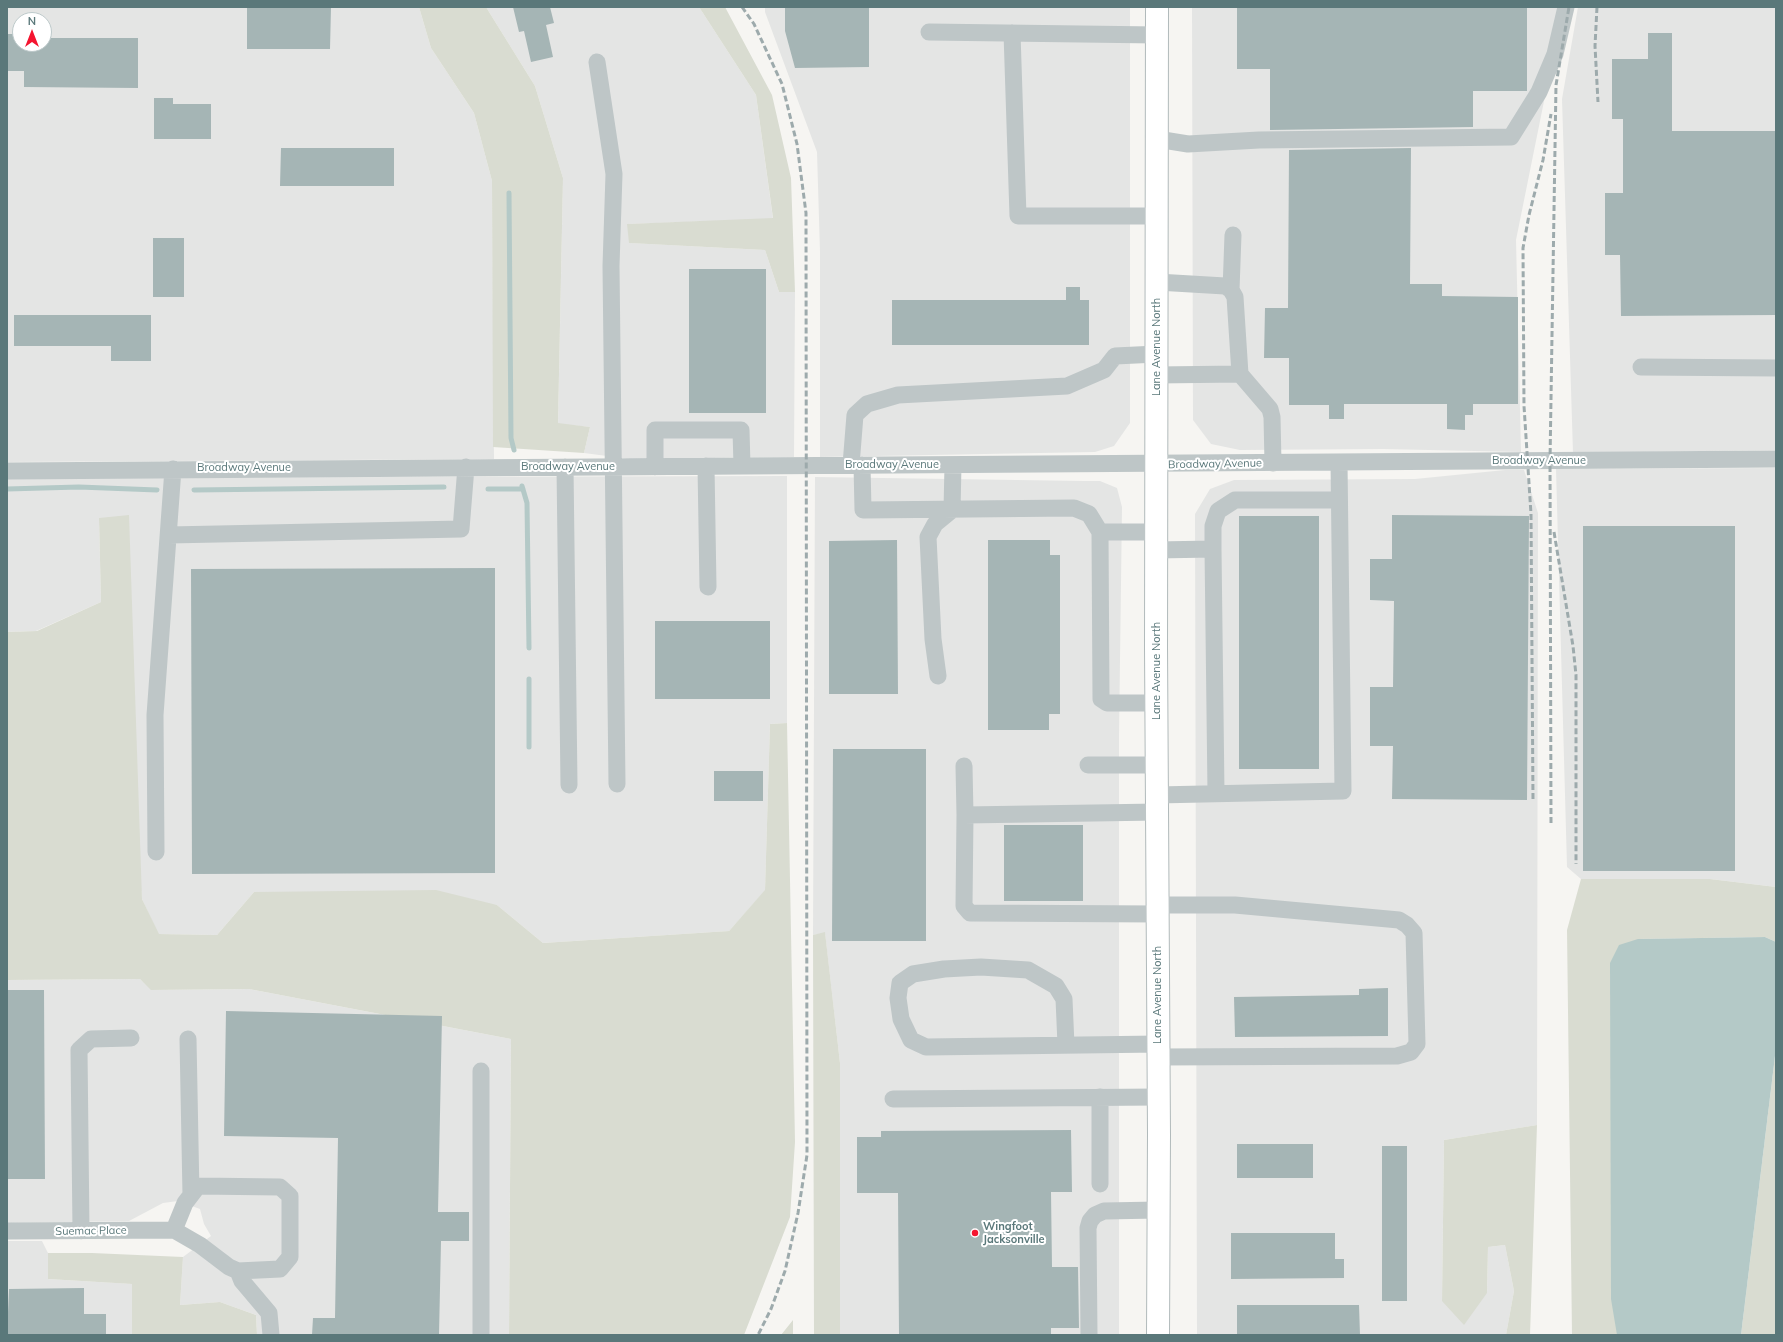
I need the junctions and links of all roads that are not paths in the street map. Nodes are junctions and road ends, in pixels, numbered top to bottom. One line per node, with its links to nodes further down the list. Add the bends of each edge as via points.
1 (1158, 7): 5 (main road, Lane Avenue North)
2 (1566, 7): 7 (street, via 1555,54 1539,92 1511,137 1259,140 1188,144)
3 (929, 32): 4 (street)
4 (1012, 33): 5 (street); 8 (street, via 1018,216)
5 (1157, 35): 7 (main road, Lane Avenue North)
6 (597, 62): 23 (street, via 614,174)
7 (1157, 139): 8 (main road, Lane Avenue North)
8 (1157, 216): 10 (main road, Lane Avenue North)
9 (1233, 235): 11 (street)
10 (1157, 282): 11 (street, via 1225,286); 12 (main road, Lane Avenue North)
11 (1231, 290): 15 (street, via 1235,297)
12 (1157, 354): 16 (main road, Lane Avenue North); 21 (street, via 1115,356 1104,370 1067,386 898,395 867,404 855,415)
13 (1641, 367): 14 (street)
14 (1776, 368)
15 (1240, 374): 16 (street); 19 (street, via 1270,409)
16 (1156, 375): 20 (main road, Lane Avenue North)
17 (1776, 459): 18 (street, Broadway Avenue)
18 (1339, 462): 19 (street, Broadway Avenue); 31 (street)
19 (1273, 463): 20 (street, Broadway Avenue)
20 (1156, 464): 22 (street, Broadway Avenue); 35 (main road, Lane Avenue North)
21 (856, 465): 22 (street, Broadway Avenue); 26 (street, Broadway Avenue); 32 (street, via 863,510)
22 (953, 465): 32 (street)
23 (613, 466): 24 (street, Broadway Avenue); 28 (street, Broadway Avenue); 43 (street)
24 (655, 466): 25 (street, Broadway Avenue); 26 (street, via 655,430 741,430)
25 (706, 466): 26 (street, Broadway Avenue); 37 (street)
26 (742, 466)
27 (466, 467): 28 (street, Broadway Avenue); 29 (street, Broadway Avenue); 34 (street, via 461,528)
28 (565, 467): 44 (street)
29 (173, 469): 30 (street, Broadway Avenue); 34 (street)
30 (7, 471)
31 (1339, 500): 36 (street, via 1235,500 1218,511 1213,526); 45 (street, via 1344,791)
32 (952, 510): 33 (street, via 1074,508 1089,514); 38 (street, via 935,524 928,537 933,639)
33 (1100, 532): 35 (street); 39 (street, via 1101,699 1107,703)
34 (169, 535): 48 (street, via 155,715)
35 (1156, 541): 36 (street); 39 (main road, Lane Avenue North)
36 (1213, 549): 45 (street)
37 (708, 587)
38 (938, 676)
39 (1157, 704): 41 (main road, Lane Avenue North)
40 (1088, 765): 41 (street)
41 (1157, 765): 46 (main road, Lane Avenue North)
42 (964, 766): 47 (street)
43 (616, 784)
44 (569, 785)
45 (1216, 793): 46 (street)
46 (1158, 803): 47 (street); 49 (main road, Lane Avenue North)
47 (965, 815): 49 (street, via 964,906 970,913)
48 (156, 852)
49 (1158, 910): 53 (main road, Lane Avenue North); 53 (street, via 1235,905 1399,920 1414,933 1417,1044 1411,1052 1397,1056)
50 (131, 1038): 63 (street, via 91,1039 80,1050)
51 (188, 1039): 59 (street)
52 (1066, 1045): 52 (street, via 926,1047 911,1040 902,1019 898,998 900,983 912,974 944,969 1028,970 1056,986 1064,999); 53 (street)
53 (1159, 1051): 56 (main road, Lane Avenue North)
54 (481, 1071): 66 (street)
55 (1100, 1097): 56 (street); 57 (street); 58 (street)
56 (1159, 1097): 60 (main road, Lane Avenue North)
57 (893, 1099)
58 (1100, 1184)
59 (191, 1195): 61 (street); 64 (street, via 198,1186 265,1186 280,1187 290,1196 290,1257 280,1269)
60 (1158, 1210): 67 (street, via 1104,1211 1090,1221); 68 (main road, Lane Avenue North)
61 (174, 1230): 63 (street, Suemac Place); 64 (street)
62 (7, 1231): 63 (street, Suemac Place)
63 (81, 1231)
64 (238, 1271): 65 (street, via 242,1281 269,1313)
65 (271, 1335)
66 (481, 1335)
67 (1089, 1335)
68 (1158, 1335)

